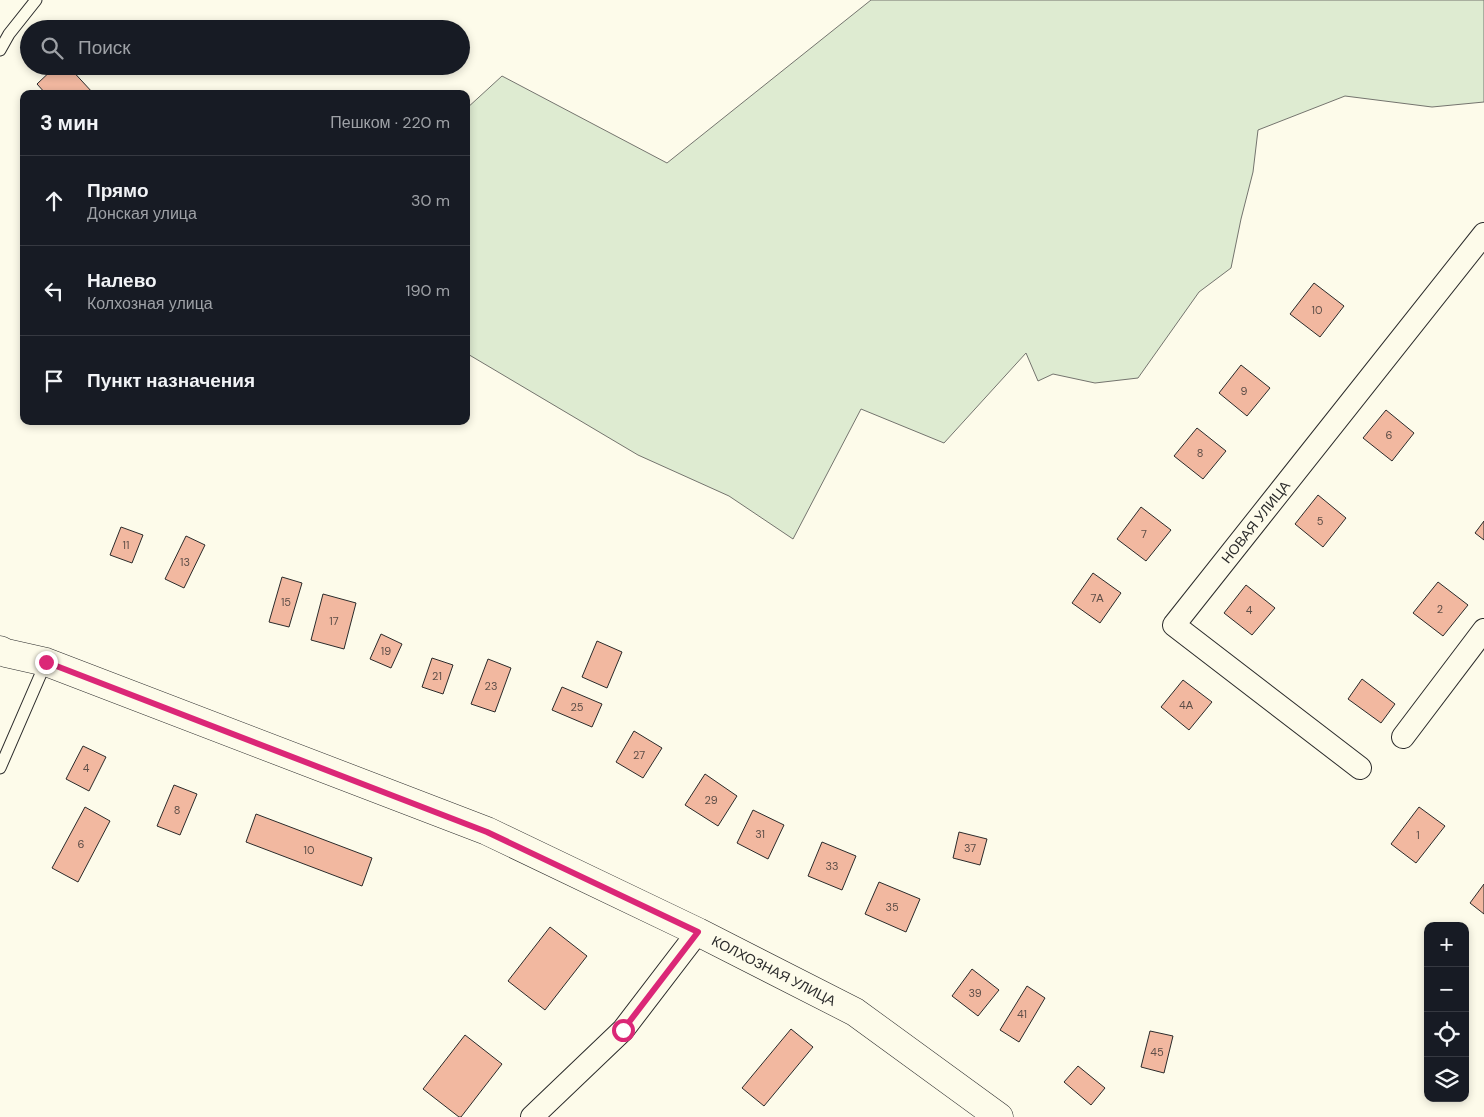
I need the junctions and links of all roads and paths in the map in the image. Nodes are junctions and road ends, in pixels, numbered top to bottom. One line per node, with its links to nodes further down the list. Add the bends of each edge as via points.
1 (36, 0): 3 (lane)
2 (20, 20): 4 (lane)
3 (20, 20)
4 (0, 50)
5 (1484, 234): 11 (street, НОВАЯ УЛИЦА, via 1174,624)
6 (1484, 630): 9 (street)
7 (0, 650): 8 (street, КОЛХОЗНАЯ УЛИЦА)
8 (46, 662): 10 (lane); 12 (street, КОЛХОЗНАЯ УЛИЦА, via 487,832)
9 (1403, 737)
10 (0, 768)
11 (1360, 768)
12 (698, 932): 13 (street, КОЛХОЗНАЯ УЛИЦА, via 855,1012); 14 (street, via 623,1030)
13 (996, 1116)
14 (532, 1117)

